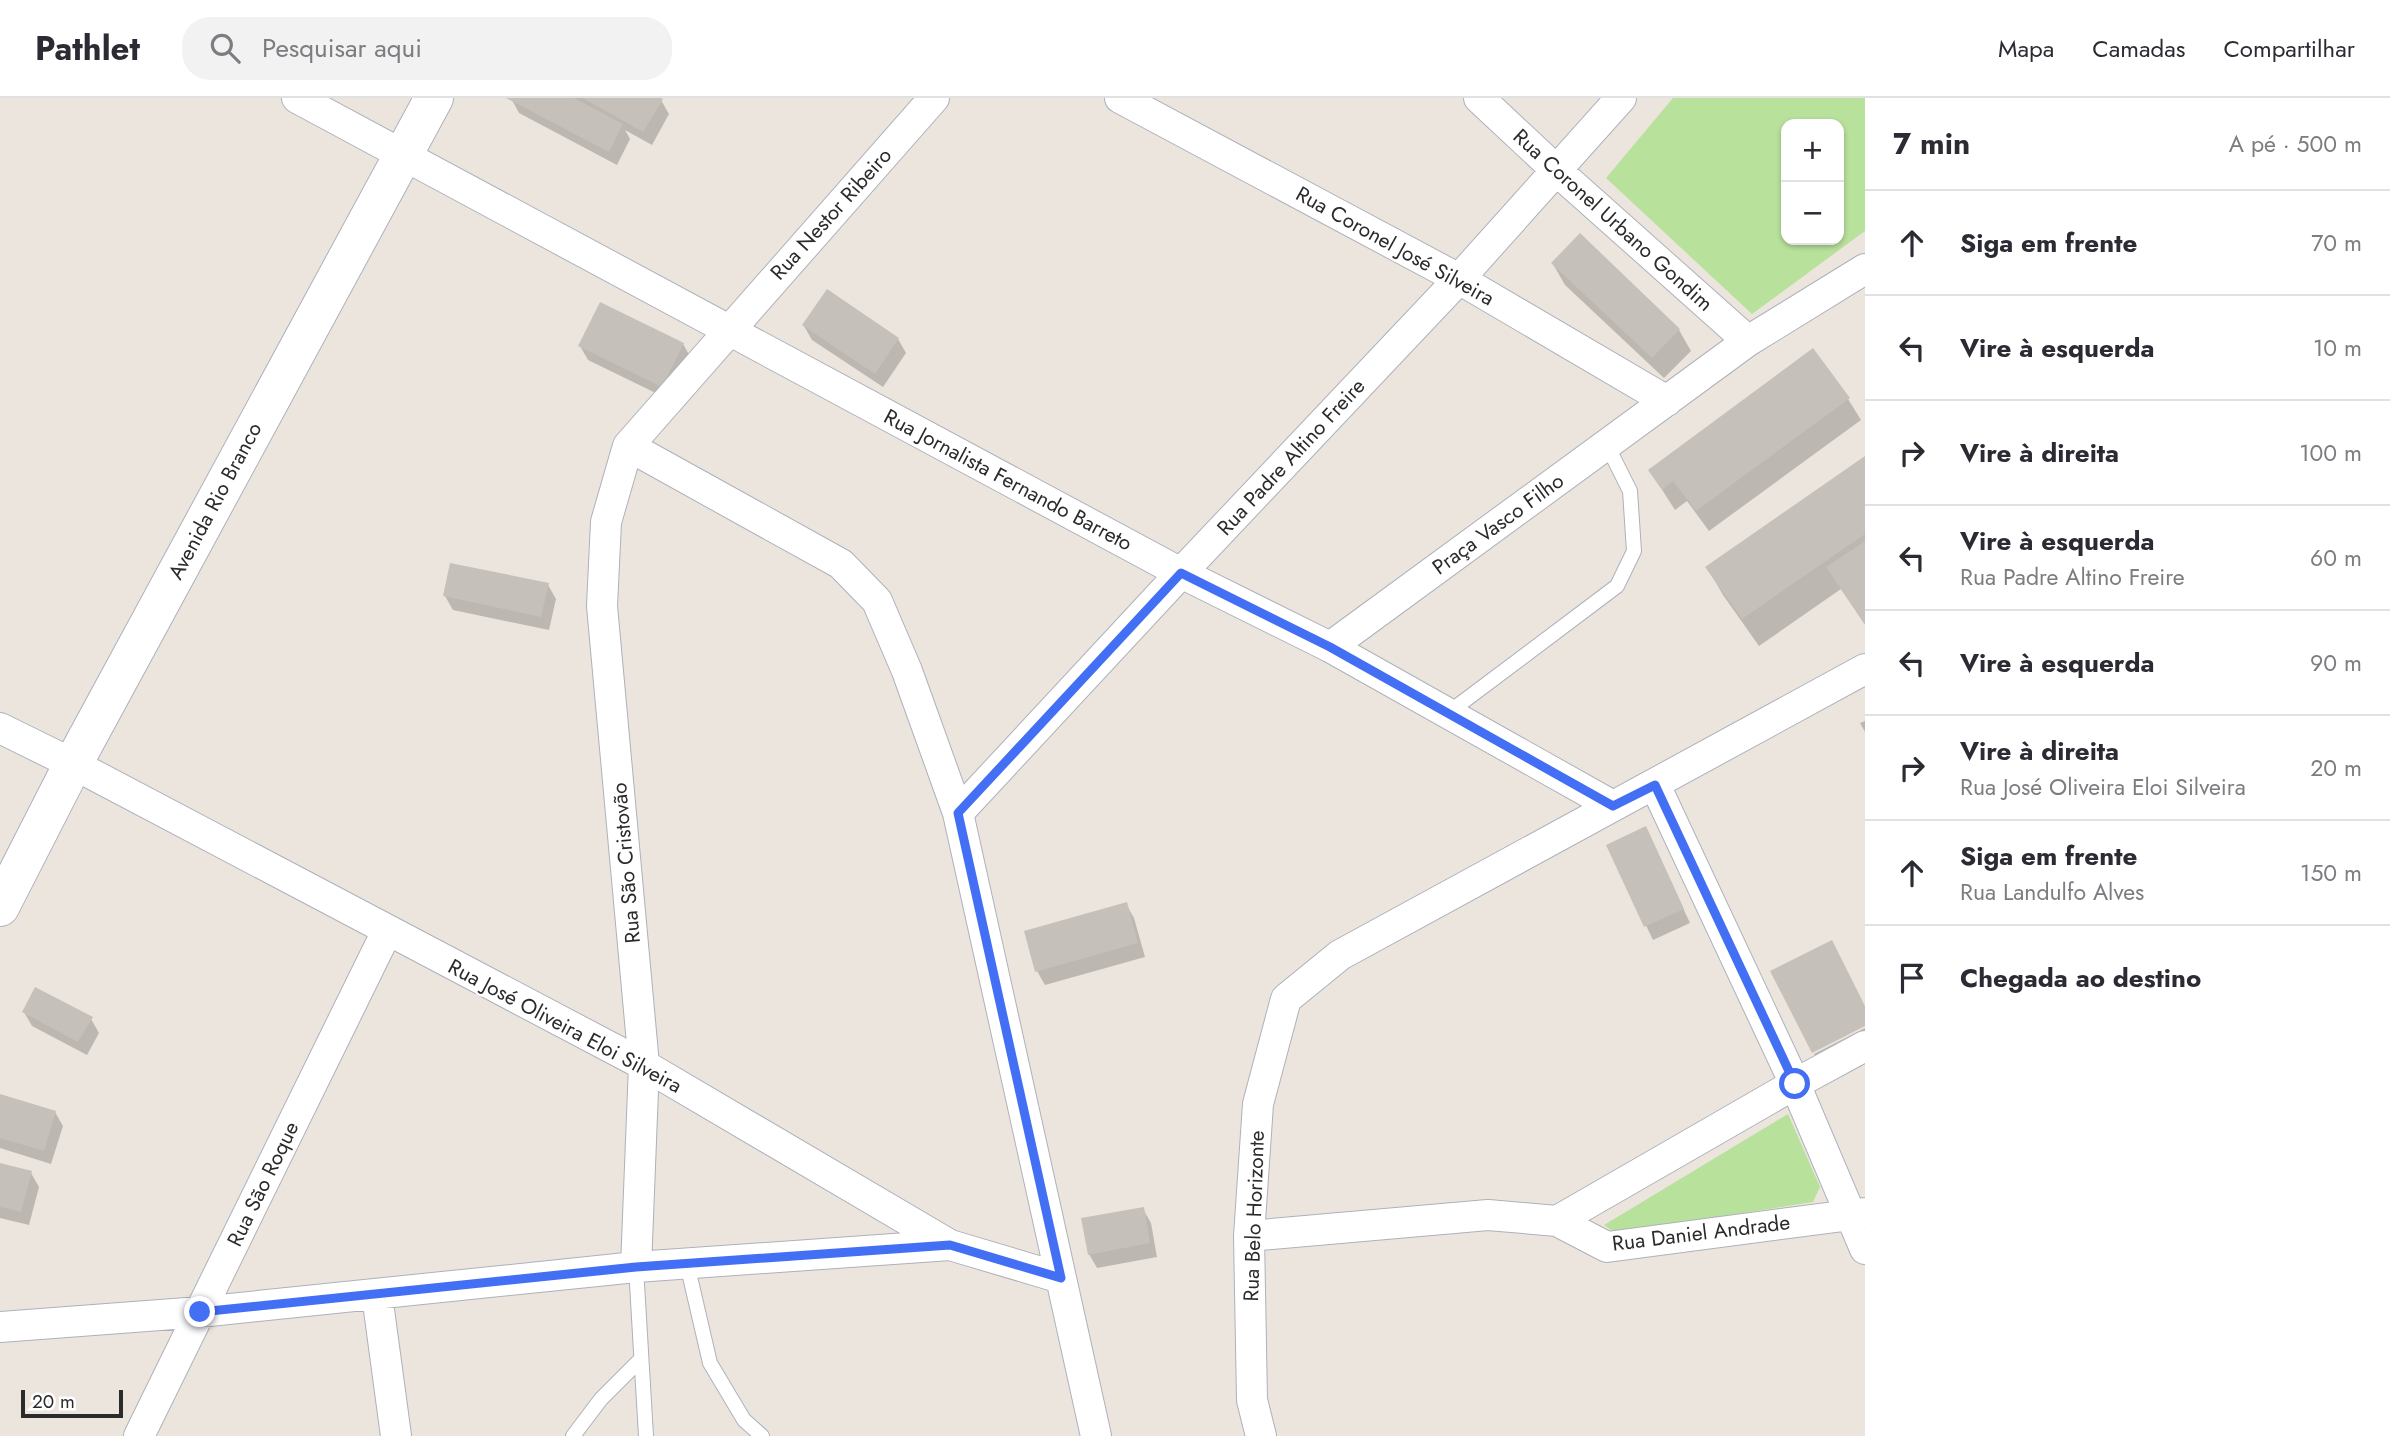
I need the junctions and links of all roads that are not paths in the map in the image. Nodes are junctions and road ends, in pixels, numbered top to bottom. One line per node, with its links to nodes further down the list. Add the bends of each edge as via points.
1 (297, 98): 7 (street, Rua Jornalista Fernando Barreto)
2 (434, 98): 7 (main road, Avenida Rio Branco)
3 (934, 98): 11 (street, Rua Nestor Ribeiro)
4 (1120, 98): 10 (street, Rua Coronel José Silveira)
5 (1479, 98): 8 (street, Rua Coronel Urbano Gondim)
6 (1621, 98): 8 (street, Rua Padre Altino Freire)
7 (402, 155): 11 (street, Rua Jornalista Fernando Barreto); 21 (main road, Avenida Rio Branco)
8 (1556, 170): 10 (street, Rua Padre Altino Freire); 12 (street, Rua Coronel Urbano Gondim)
9 (1865, 269): 12 (street, Praça Vasco Filho)
10 (1459, 279): 13 (street, Rua Coronel José Silveira); 16 (street, Rua Padre Altino Freire)
11 (728, 330): 15 (street, Rua São Cristovão); 16 (street, Rua Jornalista Fernando Barreto)
12 (1748, 341): 13 (street, Praça Vasco Filho)
13 (1667, 401): 14 (street, Praça Vasco Filho)
14 (1607, 445): 17 (street, Praça Vasco Filho); 19 (lane, via 1630,491 1633,551 1618,586)
15 (628, 446): 24 (street, via 841,564 877,601); 28 (street, Rua São Cristovão, via 606,522 602,606)
16 (1181, 573): 17 (street, Rua Jornalista Fernando Barreto); 24 (street, Rua Padre Altino Freire)
17 (1330, 647): 19 (street, Rua Jornalista Fernando Barreto)
18 (1865, 669): 22 (street)
19 (1448, 713): 23 (street, Rua Jornalista Fernando Barreto)
20 (0, 728): 21 (street, Rua José Oliveira Eloi Silveira)
21 (73, 764): 25 (main road, Avenida Rio Branco); 26 (street, Rua José Oliveira Eloi Silveira)
22 (1655, 785): 23 (street); 29 (street)
23 (1613, 806): 32 (street, Rua Belo Horizonte, via 1340,955 1286,999 1258,1104)
24 (958, 813): 37 (street)
25 (0, 906)
26 (387, 931): 28 (street, Rua José Oliveira Eloi Silveira); 39 (street, Rua São Roque)
27 (1865, 1046): 29 (street)
28 (643, 1065): 33 (street, Rua José Oliveira Eloi Silveira); 36 (street, Rua São Cristovão)
29 (1795, 1084): 30 (street); 31 (street)
30 (1858, 1214): 31 (street, Rua Daniel Andrade, via 1607,1247); 34 (street)
31 (1557, 1221): 32 (street, Rua Daniel Andrade, via 1488,1215)
32 (1249, 1236): 48 (street, Rua Belo Horizonte, via 1252,1400)
33 (950, 1245): 35 (street); 37 (street, Rua José Oliveira Eloi Silveira)
34 (1865, 1249)
35 (687, 1264): 36 (street); 46 (lane, via 710,1363 744,1420)
36 (636, 1267): 38 (street); 41 (lane, Rua São Cristovão)
37 (1061, 1278): 47 (street)
38 (377, 1295): 39 (street); 43 (street)
39 (200, 1312): 40 (street); 42 (street, Rua São Roque)
40 (0, 1327)
41 (641, 1359): 44 (lane, via 601,1399); 45 (lane, Rua São Cristovão)
42 (139, 1436)
43 (396, 1436)
44 (573, 1436)
45 (646, 1436)
46 (762, 1436)
47 (1097, 1436)
48 (1261, 1436)

